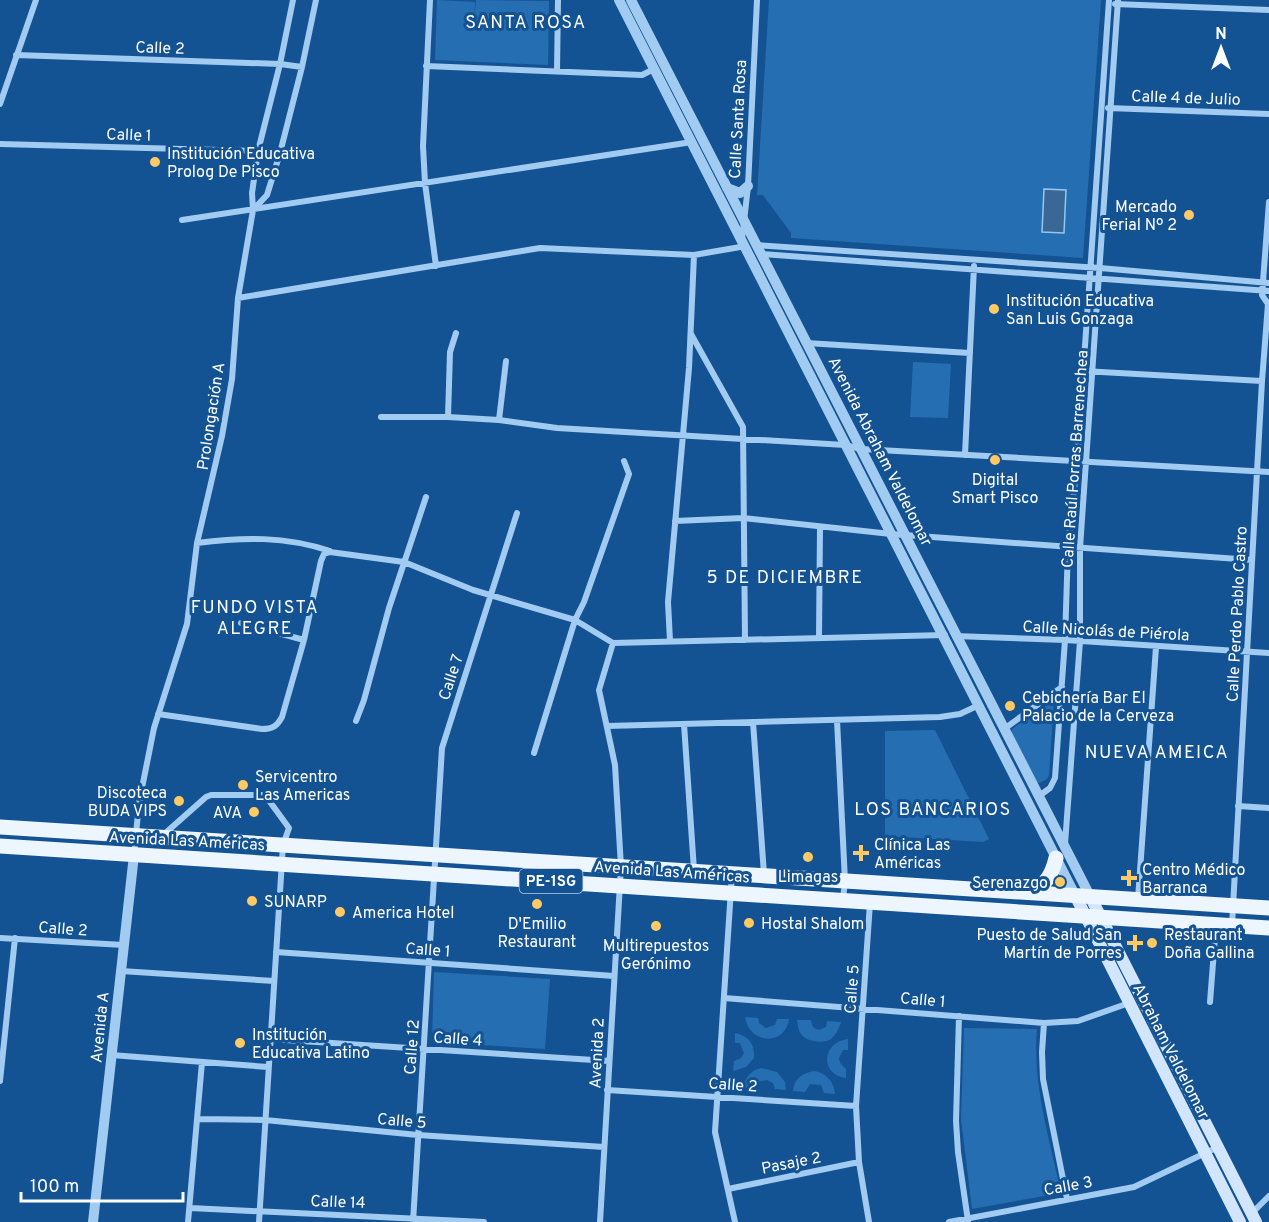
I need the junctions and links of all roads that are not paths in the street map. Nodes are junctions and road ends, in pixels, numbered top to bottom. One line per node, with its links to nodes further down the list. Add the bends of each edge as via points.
1 (36, 0): 12 (street)
2 (293, 0): 13 (street, Prolongación A)
3 (316, 0): 15 (street, Prolongación A)
4 (430, 0): 14 (street)
5 (558, 0): 17 (street)
6 (619, 0): 16 (street, Avenida Abraham Valdelomar)
7 (631, 0): 22 (street, Avenida Abraham Valdelomar)
8 (757, 0): 26 (street, Calle Santa Rosa)
9 (1108, 2): 10 (street); 19 (street, Calle Raúl Porras Barrenechea)
10 (1118, 2): 11 (street); 20 (street, Calle Raúl Porras Barrenechea)
11 (1269, 10)
12 (16, 55): 13 (street, Calle 2); 18 (street)
13 (280, 64): 15 (street, Calle 2); 24 (street, Prolongación A)
14 (426, 66): 17 (street); 25 (street)
15 (302, 67): 29 (street, Prolongación A, via 267,195)
16 (654, 69): 17 (street, via 642,75); 22 (street, Avenida Abraham Valdelomar)
17 (557, 71)
18 (0, 104)
19 (1102, 107): 20 (street, Calle 4 de Julio); 37 (street, Calle Raúl Porras Barrenechea)
20 (1112, 108): 21 (street, Calle 4 de Julio); 38 (street, Calle Raúl Porras Barrenechea)
21 (1269, 114)
22 (696, 140): 25 (street); 27 (street, Avenida Abraham Valdelomar); 32 (street, Avenida Abraham Valdelomar)
23 (0, 144): 24 (street, Calle 1)
24 (258, 151): 29 (street, Prolongación A)
25 (425, 183): 29 (street); 36 (street)
26 (748, 186): 27 (street, via 740,193); 31 (street, Calle Santa Rosa)
27 (727, 188): 31 (street, Avenida Abraham Valdelomar)
28 (1269, 202): 42 (street)
29 (253, 210): 30 (street); 44 (street, Prolongación A)
30 (182, 220)
31 (744, 220): 32 (street, Calle Santa Rosa); 33 (street, Avenida Abraham Valdelomar)
32 (745, 246): 33 (street); 33 (street); 34 (street); 48 (street, Avenida Abraham Valdelomar)
33 (759, 250): 35 (street); 39 (street); 48 (street, Avenida Abraham Valdelomar)
34 (694, 255): 36 (street, via 540,248); 47 (street)
35 (975, 260): 37 (street); 39 (street)
36 (436, 266): 44 (street)
37 (1089, 267): 38 (street); 40 (street, Calle Raúl Porras Barrenechea)
38 (1100, 268): 41 (street, Calle Raúl Porras Barrenechea); 42 (street)
39 (974, 269): 40 (street); 49 (street)
40 (1089, 277): 41 (street); 51 (street, Calle Raúl Porras Barrenechea)
41 (1098, 278): 43 (street); 52 (street, Calle Raúl Porras Barrenechea)
42 (1266, 282): 43 (street)
43 (1266, 290): 45 (street, via 1262,295)
44 (238, 298): 74 (street, Prolongación A, via 232,379)
45 (1269, 303): 53 (street, Calle Perdo Pablo Castro)
46 (456, 333): 55 (street, via 450,352)
47 (690, 333): 57 (street); 58 (street, via 743,427)
48 (801, 345): 49 (street); 59 (street, Avenida Abraham Valdelomar); 60 (street, Avenida Abraham Valdelomar)
49 (970, 353): 61 (street)
50 (506, 361): 56 (street)
51 (1083, 371): 52 (street); 63 (street, Calle Raúl Porras Barrenechea)
52 (1093, 372): 53 (street); 64 (street, Calle Raúl Porras Barrenechea)
53 (1262, 381): 65 (street, Calle Perdo Pablo Castro)
54 (381, 417): 55 (street)
55 (448, 417): 56 (street)
56 (499, 420): 57 (street)
57 (684, 437): 58 (street); 70 (street)
58 (744, 440): 59 (street); 69 (street)
59 (845, 445): 60 (street); 72 (street, Avenida Abraham Valdelomar)
60 (861, 449): 61 (street); 73 (street, Avenida Abraham Valdelomar)
61 (965, 455): 63 (street)
62 (624, 461): 81 (street, via 629,474)
63 (1077, 461): 64 (street); 75 (street, Calle Raúl Porras Barrenechea)
64 (1086, 462): 65 (street); 76 (street, Calle Raúl Porras Barrenechea)
65 (1257, 471): 66 (street); 78 (street, Calle Perdo Pablo Castro)
66 (1269, 472)
67 (426, 497): 79 (street)
68 (516, 513): 80 (street, Calle 7)
69 (743, 518): 70 (street); 71 (street); 87 (street)
70 (675, 521): 89 (street, via 668,602)
71 (820, 527): 72 (street); 85 (street)
72 (891, 534): 73 (street); 83 (street, Avenida Abraham Valdelomar)
73 (905, 536): 75 (street); 84 (street, Avenida Abraham Valdelomar)
74 (197, 543): 77 (street, via 237,538 304,542); 98 (street, Prolongación A, via 187,624)
75 (1068, 546): 76 (street); 88 (street, Calle Raúl Porras Barrenechea)
76 (1080, 548): 78 (street); 90 (street, Calle Raúl Porras Barrenechea)
77 (330, 552): 79 (street); 86 (street, via 321,561)
78 (1252, 560): 93 (street, Calle Perdo Pablo Castro)
79 (404, 561): 80 (street); 100 (street)
80 (490, 595): 81 (street); 118 (street, Calle 7, via 442,748)
81 (575, 620): 91 (street); 105 (street)
82 (241, 623): 86 (street)
83 (942, 635): 84 (street, Calle Nicolás de Piérola); 85 (street, Calle Nicolás de Piérola); 97 (street, Avenida Abraham Valdelomar)
84 (957, 636): 88 (street, Calle Nicolás de Piérola); 96 (street, Avenida Abraham Valdelomar)
85 (819, 638): 87 (street, Calle Nicolás de Piérola)
86 (304, 640): 98 (street, via 282,717 270,729)
87 (745, 640): 89 (street, Calle Nicolás de Piérola)
88 (1065, 640): 90 (street, Calle Nicolás de Piérola); 95 (street, Calle Raúl Porras Barrenechea)
89 (670, 641): 91 (street, Calle Nicolás de Piérola)
90 (1080, 641): 92 (street, Calle Nicolás de Piérola); 116 (street, Calle Raúl Porras Barrenechea)
91 (613, 643): 103 (street, Avenida 2, via 599,690)
92 (1156, 647): 93 (street, Calle Nicolás de Piérola); 133 (street)
93 (1247, 652): 94 (street, Calle Nicolás de Piérola); 107 (street, Calle Perdo Pablo Castro)
94 (1269, 653)
95 (1062, 687): 104 (street); 106 (street, Calle Raúl Porras Barrenechea, via 1055,778)
96 (989, 700): 97 (street); 104 (street, Avenida Abraham Valdelomar)
97 (978, 706): 99 (street, via 951,716); 116 (street, Avenida Abraham Valdelomar)
98 (158, 714): 110 (street, Avenida A)
99 (837, 720): 101 (street); 127 (street)
100 (356, 721)
101 (753, 722): 102 (street); 126 (street)
102 (684, 724): 103 (street); 123 (street)
103 (607, 726): 121 (street, Avenida 2, via 615,765)
104 (1004, 729): 106 (street, Avenida Abraham Valdelomar)
105 (534, 753)
106 (1039, 796): 116 (street, Avenida Abraham Valdelomar)
107 (1238, 806): 108 (street); 136 (street, Calle Perdo Pablo Castro)
108 (1269, 808)
109 (0, 826): 110 (main road, Avenida Las Américas / PE-1SG)
110 (135, 836): 111 (main road, Avenida Las Américas / PE-1SG); 117 (street, Avenida A)
111 (160, 837): 112 (main road, Avenida Las Américas / PE-1SG); 112 (street, via 206,797 262,795 289,828)
112 (283, 845): 114 (main road, Avenida Las Américas / PE-1SG); 119 (street)
113 (0, 846): 117 (main road, Avenida Las Américas / PE-1SG)
114 (333, 848): 115 (main road, Avenida Las Américas / PE-1SG); 120 (main road)
115 (403, 853): 118 (main road, Avenida Las Américas / PE-1SG); 122 (main road)
116 (1060, 853): 130 (main road, via 1047,881); 131 (street, Avenida Abraham Valdelomar); 132 (street, Avenida Abraham Valdelomar)
117 (134, 855): 119 (main road, Avenida Las Américas / PE-1SG); 145 (street, Avenida A)
118 (436, 855): 121 (main road, Avenida Las Américas / PE-1SG); 124 (street, Calle 7)
119 (282, 863): 120 (main road, Avenida Las Américas / PE-1SG); 146 (street)
120 (332, 867): 122 (main road, Avenida Las Américas / PE-1SG)
121 (621, 867): 123 (main road, Avenida Las Américas / PE-1SG); 128 (street, Avenida 2)
122 (402, 871): 124 (main road, Avenida Las Américas / PE-1SG)
123 (694, 871): 125 (main road, Avenida Las Américas / PE-1SG)
124 (435, 873): 128 (main road, Avenida Las Américas / PE-1SG); 147 (street, Calle 12)
125 (732, 873): 126 (main road, Avenida Las Américas / PE-1SG); 129 (street)
126 (764, 876): 127 (main road, Avenida Las Américas / PE-1SG)
127 (845, 881): 130 (main road, Avenida Las Américas / PE-1SG); 134 (street)
128 (619, 885): 129 (main road, Avenida Las Américas / PE-1SG); 149 (street, Avenida 2)
129 (731, 892): 134 (main road, Avenida Las Américas / PE-1SG); 151 (street)
130 (1030, 892): 131 (main road, Avenida Las Américas / PE-1SG)
131 (1074, 896): 132 (main road, Avenida Las Américas / PE-1SG); 138 (main road, Abraham Valdelomar)
132 (1090, 896): 133 (main road, Avenida Las Américas); 139 (main road, Avenida Abraham Valdelomar)
133 (1138, 899): 136 (main road, Avenida Las Américas)
134 (843, 900): 135 (main road, Avenida Las Américas / PE-1SG)
135 (870, 902): 138 (main road, Avenida Las Américas / PE-1SG); 154 (street, Calle 5)
136 (1233, 905): 137 (main road, Avenida Las Américas); 141 (street, Calle Perdo Pablo Castro)
137 (1269, 908)
138 (1085, 916): 139 (main road, Avenida Las Américas / PE-1SG); 153 (main road, Abraham Valdelomar)
139 (1101, 917): 140 (main road, Avenida Las Américas); 159 (main road, Abraham Valdelomar)
140 (1216, 925): 141 (main road, Avenida Las Américas); 152 (street)
141 (1232, 926): 142 (main road, Avenida Las Américas)
142 (1269, 928)
143 (0, 938): 144 (street, Calle 2)
144 (15, 939): 145 (street, Calle 2); 157 (street)
145 (124, 945): 148 (street, Avenida A)
146 (276, 952): 147 (street, Calle 1); 150 (street)
147 (430, 963): 149 (street, Calle 1); 160 (street, Calle 12)
148 (121, 971): 150 (street); 162 (street, Avenida A)
149 (614, 976): 163 (street, Avenida 2)
150 (274, 981): 158 (street)
151 (724, 998): 154 (street, Calle 1); 170 (street)
152 (1210, 1002)
153 (1123, 1005): 156 (street, Calle 1, via 1078,1021); 161 (main road, Abraham Valdelomar)
154 (863, 1008): 155 (street, Calle 1); 171 (street, Calle 5)
155 (959, 1016): 156 (street, Calle 1); 185 (street, via 956,1121)
156 (1044, 1023): 181 (street, via 1043,1078)
157 (3, 1024): 166 (street)
158 (270, 1039): 160 (street, Calle 4); 165 (street)
159 (1167, 1047): 161 (main road); 167 (main road, Abraham Valdelomar)
160 (424, 1049): 163 (street, Calle 4); 174 (street, Calle 12)
161 (1155, 1053): 168 (main road, Abraham Valdelomar)
162 (111, 1055): 164 (street); 187 (street, Avenida A)
163 (609, 1061): 169 (street, Avenida 2)
164 (202, 1062): 165 (street); 172 (street)
165 (268, 1067): 173 (street)
166 (0, 1081)
167 (1185, 1082): 168 (main road); 176 (main road, Abraham Valdelomar)
168 (1172, 1088): 177 (main road, Abraham Valdelomar)
169 (607, 1090): 170 (street, Calle 2); 175 (street, Avenida 2)
170 (718, 1097): 171 (street, Calle 2); 179 (street, via 715,1132)
171 (856, 1106): 178 (street, Calle 5)
172 (199, 1119): 173 (street, Calle 5); 182 (street)
173 (265, 1120): 174 (street, Calle 5); 183 (street)
174 (418, 1135): 175 (street, Calle 5); 184 (street, Calle 12)
175 (604, 1147): 191 (street, Avenida 2)
176 (1218, 1147): 177 (street, Calle 3); 186 (main road, Abraham Valdelomar)
177 (1205, 1153): 181 (street, Calle 3, via 1134,1186); 186 (main road, Abraham Valdelomar)
178 (859, 1162): 179 (street, Pasaje 2); 193 (street, Calle 5)
179 (728, 1189): 192 (street)
180 (1269, 1196): 186 (street)
181 (1067, 1199): 185 (street, Calle 3)
182 (190, 1208): 183 (street, Calle 14); 188 (street)
183 (260, 1211): 184 (street, Calle 14); 189 (street)
184 (413, 1220): 190 (street, Calle 14)
185 (968, 1220): 194 (street, Calle 3)
186 (1248, 1220)
187 (93, 1222)
188 (188, 1222)
189 (259, 1222)
190 (484, 1222)
191 (600, 1222)
192 (735, 1222)
193 (869, 1222)
194 (949, 1222)

